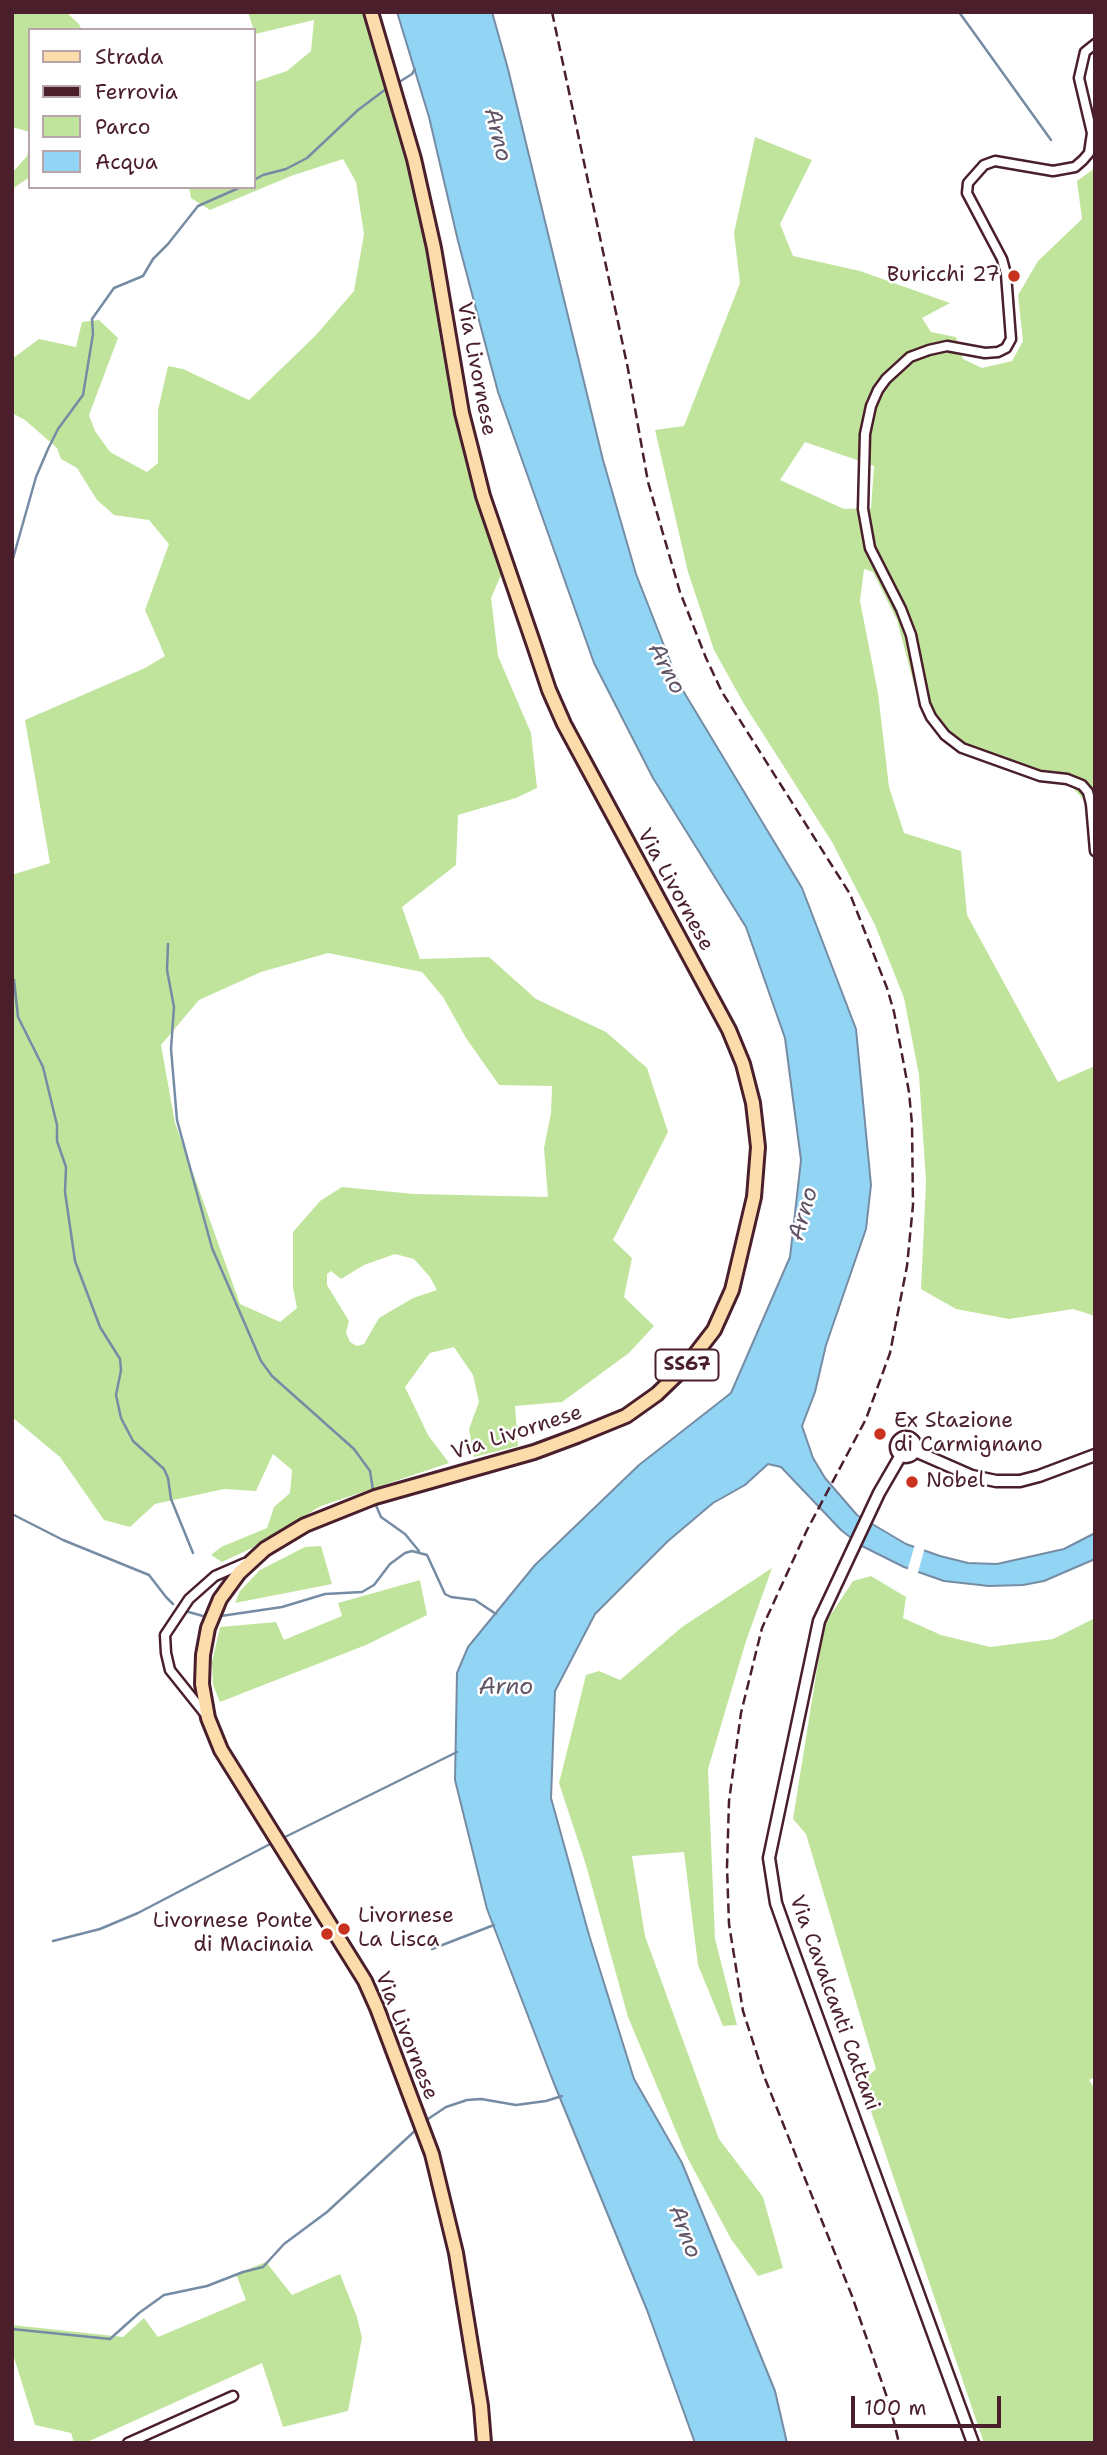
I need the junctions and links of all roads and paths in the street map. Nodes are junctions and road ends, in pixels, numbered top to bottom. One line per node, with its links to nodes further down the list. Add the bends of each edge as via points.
1 (371, 12): 7 (main road, Via Livornese / SS67, via 403,115 435,248 462,413 484,496 549,690 744,1064 758,1147 754,1197 732,1290 714,1330 687,1366 657,1394 626,1416 534,1452 337,1511 305,1525)
2 (1095, 44): 3 (street, via 1085,52 1079,78 1092,132 1089,153 1083,160 1075,167 1053,171 995,161 984,165 968,183 967,193 1002,259 1011,339 998,352 947,346 929,350 910,357 886,379 871,406 865,434 863,509 870,548 911,635 925,704 932,717 962,748 1082,785 1091,804)
3 (1095, 851)
4 (915, 1451): 5 (street, via 909,1457); 5 (street, via 913,1440 902,1438 896,1445); 6 (street, via 996,1481 1020,1481)
5 (901, 1455): 12 (street, Via Cavalcanti Cattani, via 819,1621 769,1858 787,1934)
6 (1095, 1455)
7 (255, 1559): 8 (main road, Via Livornese / SS67, via 220,1599 208,1628 202,1684); 8 (street, via 215,1576 189,1599 165,1635 170,1670)
8 (208, 1718): 10 (main road, Via Livornese / SS67, via 220,1750 349,1954 377,2008 443,2195)
9 (233, 2396): 11 (street)
10 (484, 2442)
11 (128, 2443)
12 (973, 2443)

